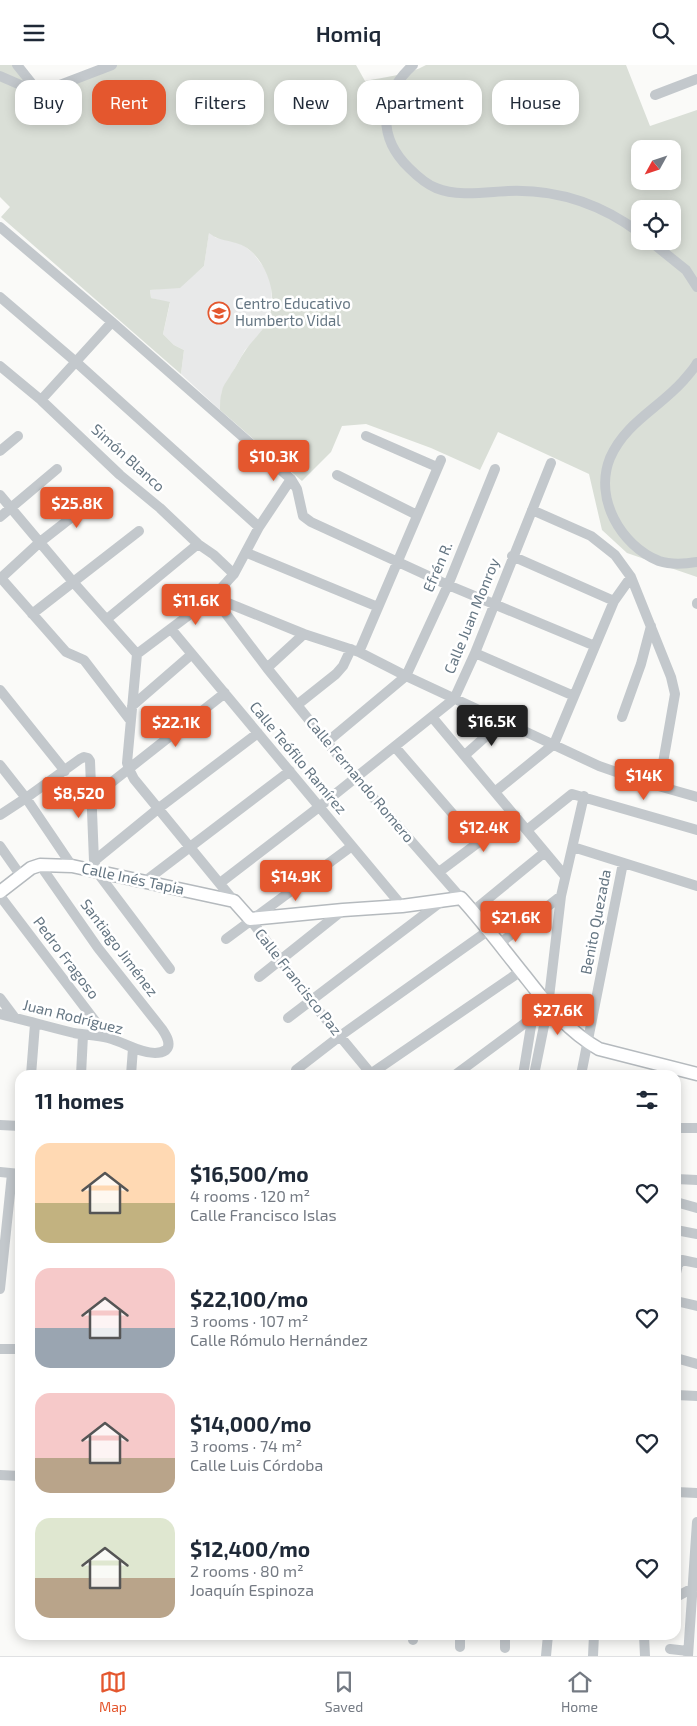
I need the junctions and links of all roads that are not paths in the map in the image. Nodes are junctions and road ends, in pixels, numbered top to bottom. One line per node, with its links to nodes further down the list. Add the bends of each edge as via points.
1 (17, 65): 6 (street)
2 (112, 65): 7 (street)
3 (413, 65): 11 (street, via 404,73 388,100 386,121 390,142 402,162 418,178 436,188 458,193 553,193 607,212)
4 (0, 76): 8 (street)
5 (697, 79): 9 (street)
6 (29, 80)
7 (73, 80)
8 (15, 83)
9 (655, 95)
10 (0, 227): 15 (street)
11 (631, 227)
12 (661, 250): 13 (street, via 686,270)
13 (697, 287)
14 (0, 297): 16 (street)
15 (112, 322): 16 (street); 27 (street)
16 (76, 362): 19 (street); 34 (street)
17 (697, 363): 41 (street, via 673,392 635,421 618,441 605,475 606,496 612,515 622,533 640,551 661,561)
18 (0, 366): 19 (street, Simón Blanco)
19 (41, 399): 37 (street, Simón Blanco)
20 (18, 436): 22 (street)
21 (366, 436): 32 (street, via 439,463)
22 (0, 451)
23 (551, 463): 31 (street, Calle Juan Monroy)
24 (57, 469): 30 (street)
25 (495, 469): 46 (street, Efrén R.)
26 (337, 475): 32 (street)
27 (291, 479): 34 (street); 40 (street, via 297,489 303,516)
28 (0, 495): 30 (street)
29 (99, 496): 36 (street)
30 (11, 508): 33 (street); 36 (street)
31 (532, 510): 39 (street, Calle Juan Monroy); 43 (street, via 591,536 615,555)
32 (418, 515): 40 (street)
33 (0, 517)
34 (259, 527): 38 (street)
35 (140, 531): 45 (street)
36 (40, 542): 44 (street); 45 (street)
37 (198, 544): 42 (street, Simón Blanco); 52 (street)
38 (246, 553): 42 (street); 50 (street)
39 (512, 556): 48 (street); 49 (street, Calle Juan Monroy)
40 (398, 562): 46 (street); 50 (street)
41 (697, 562)
42 (234, 574): 47 (street)
43 (631, 577): 48 (street); 53 (street)
44 (1, 578): 51 (street)
45 (74, 583): 51 (street); 52 (street)
46 (448, 585): 49 (street); 62 (street, Efrén R.)
47 (213, 597): 54 (street); 55 (street); 61 (street, Calle Fernando Romero)
48 (614, 601): 56 (street)
49 (494, 604): 56 (street); 58 (street, Calle Juan Monroy)
50 (378, 607): 57 (street)
51 (32, 614): 71 (street, via 66,652 84,660)
52 (107, 619): 59 (street)
53 (651, 626): 70 (street); 84 (street, via 675,695)
54 (171, 629): 59 (street); 60 (street, Calle Teófilo Ramírez)
55 (304, 634): 57 (street); 61 (street)
56 (595, 646): 65 (street)
57 (355, 651): 62 (street); 68 (street, via 336,674)
58 (475, 653): 65 (street); 66 (street, Calle Juan Monroy)
59 (137, 654): 67 (street)
60 (192, 654): 64 (street, Calle Teófilo Ramírez); 67 (street)
61 (267, 668): 68 (street, Calle Fernando Romero)
62 (406, 676): 66 (street); 74 (street)
63 (0, 690): 80 (street)
64 (225, 693): 73 (street, Calle Teófilo Ramírez); 79 (street)
65 (574, 696): 75 (street)
66 (454, 699): 69 (street, Calle Juan Monroy); 72 (street)
67 (132, 705): 71 (street)
68 (297, 705): 74 (street, Calle Fernando Romero)
69 (432, 717): 76 (street, Calle Juan Monroy); 77 (street)
70 (622, 717)
71 (130, 720): 79 (street)
72 (502, 721): 75 (street); 77 (street)
73 (258, 733): 81 (street, Calle Teófilo Ramírez); 90 (street)
74 (327, 742): 82 (street, Calle Fernando Romero)
75 (554, 744): 84 (street, via 599,766); 85 (street)
76 (395, 747): 82 (street, Calle Juan Monroy); 95 (street)
77 (465, 755): 85 (street)
78 (0, 765): 88 (street)
79 (129, 769): 83 (street); 90 (street, Calle Francisco Paz)
80 (65, 771): 88 (street); 103 (street, via 84,757 90,761)
81 (290, 771): 89 (street, Calle Teófilo Ramírez); 98 (street)
82 (356, 778): 89 (street, Calle Juan Monroy); 105 (street, Calle Fernando Romero)
83 (112, 782)
84 (659, 786): 87 (street)
85 (496, 791): 92 (street)
86 (584, 796): 93 (street, via 572,794); 94 (street); 99 (street)
87 (697, 797)
88 (26, 798): 91 (street); 102 (street)
89 (319, 807): 97 (street, Calle Teófilo Ramírez); 108 (street, Calle Juan Monroy)
90 (159, 808): 98 (street, Calle Francisco Paz); 103 (street)
91 (0, 815)
92 (515, 815): 93 (street); 95 (street)
93 (527, 830): 100 (street)
94 (697, 830)
95 (477, 842): 105 (street)
96 (0, 846): 104 (street, Santiago Jiménez)
97 (352, 846): 116 (street, Calle Teófilo Ramírez); 119 (street)
98 (190, 847): 107 (street); 108 (street, Calle Francisco Paz)
99 (574, 847): 101 (street); 106 (street)
100 (544, 852): 106 (street); 118 (street)
101 (623, 863): 109 (street); 138 (street, Benito Quezada)
102 (72, 866): 103 (main road, Calle Inés Tapia); 104 (main road, Calle Inés Tapia)
103 (95, 866): 107 (main road, Calle Inés Tapia); 124 (street)
104 (31, 870): 110 (main road); 140 (street, Santiago Jiménez, via 162,1029 169,1045)
105 (439, 872): 113 (street, Calle Fernando Romero)
106 (565, 875): 112 (street)
107 (144, 882): 114 (main road, Calle Inés Tapia)
108 (220, 883): 114 (street, Calle Francisco Paz)
109 (697, 886)
110 (0, 892)
111 (0, 896): 137 (street, Pedro Fragoso)
112 (562, 896): 122 (street); 129 (street)
113 (461, 897): 115 (main road); 118 (main road, Calle Fernando Romero)
114 (234, 901): 119 (main road, Calle Francisco Paz)
115 (442, 901): 116 (main road); 128 (street)
116 (402, 906): 117 (main road)
117 (343, 910): 119 (main road); 123 (street)
118 (473, 911): 120 (main road, Calle Fernando Romero)
119 (250, 919): 121 (street); 123 (street, Calle Francisco Paz)
120 (490, 930): 122 (main road, Calle Fernando Romero); 136 (street)
121 (226, 939)
122 (499, 943): 125 (main road, Calle Fernando Romero)
123 (281, 961): 126 (street); 128 (street, Calle Francisco Paz)
124 (170, 969)
125 (521, 971): 129 (main road, Calle Fernando Romero); 146 (street)
126 (259, 977)
127 (0, 998): 131 (street)
128 (310, 999): 132 (street); 136 (street, Calle Francisco Paz)
129 (548, 1007): 133 (street); 138 (main road, Calle Fernando Romero); 149 (street)
130 (0, 1014): 131 (street, Juan Rodríguez)
131 (15, 1018): 134 (street, Juan Rodríguez)
132 (288, 1018)
133 (532, 1019): 147 (street); 148 (street)
134 (35, 1025): 135 (street, Juan Rodríguez); 142 (street)
135 (83, 1035): 137 (street, Juan Rodríguez); 143 (street)
136 (340, 1036): 141 (street); 145 (street, Calle Francisco Paz)
137 (108, 1038): 139 (street, Juan Rodríguez)
138 (588, 1043): 150 (street, Benito Quezada); 151 (main road, Calle Fernando Romero, via 599,1049)
139 (133, 1048): 140 (street, Juan Rodríguez, via 155,1053); 144 (street)
140 (167, 1049)
141 (296, 1069)
142 (31, 1070)
143 (80, 1070)
144 (131, 1070)
145 (367, 1070)
146 (378, 1070)
147 (463, 1070)
148 (524, 1070)
149 (535, 1070)
150 (582, 1070)
151 (697, 1074)
152 (0, 1125): 153 (street)
153 (15, 1126)
154 (681, 1128): 155 (street)
155 (697, 1128)
156 (0, 1172): 157 (street)
157 (15, 1174)
158 (681, 1179): 159 (street)
159 (697, 1180)
160 (15, 1181): 167 (street)
161 (681, 1203): 162 (street)
162 (697, 1208)
163 (681, 1230): 164 (street)
164 (697, 1234)
165 (681, 1261): 166 (street)
166 (697, 1263)
167 (0, 1289)
168 (681, 1302): 169 (street)
169 (697, 1306)
170 (0, 1349): 171 (street)
171 (15, 1349)
172 (681, 1359): 173 (street)
173 (697, 1364)
174 (681, 1395): 175 (street)
175 (697, 1397)
176 (0, 1475): 177 (street)
177 (15, 1476)
178 (681, 1493): 179 (street)
179 (697, 1493)
180 (697, 1522): 181 (street)
181 (695, 1587): 182 (street); 191 (street)
182 (681, 1594)
183 (460, 1640): 188 (street)
184 (505, 1640): 189 (street)
185 (548, 1640): 192 (street)
186 (594, 1640): 193 (street)
187 (644, 1640): 194 (street)
188 (460, 1647)
189 (505, 1648)
190 (670, 1649): 191 (street)
191 (688, 1654)
192 (546, 1656)
193 (593, 1656)
194 (644, 1656)

